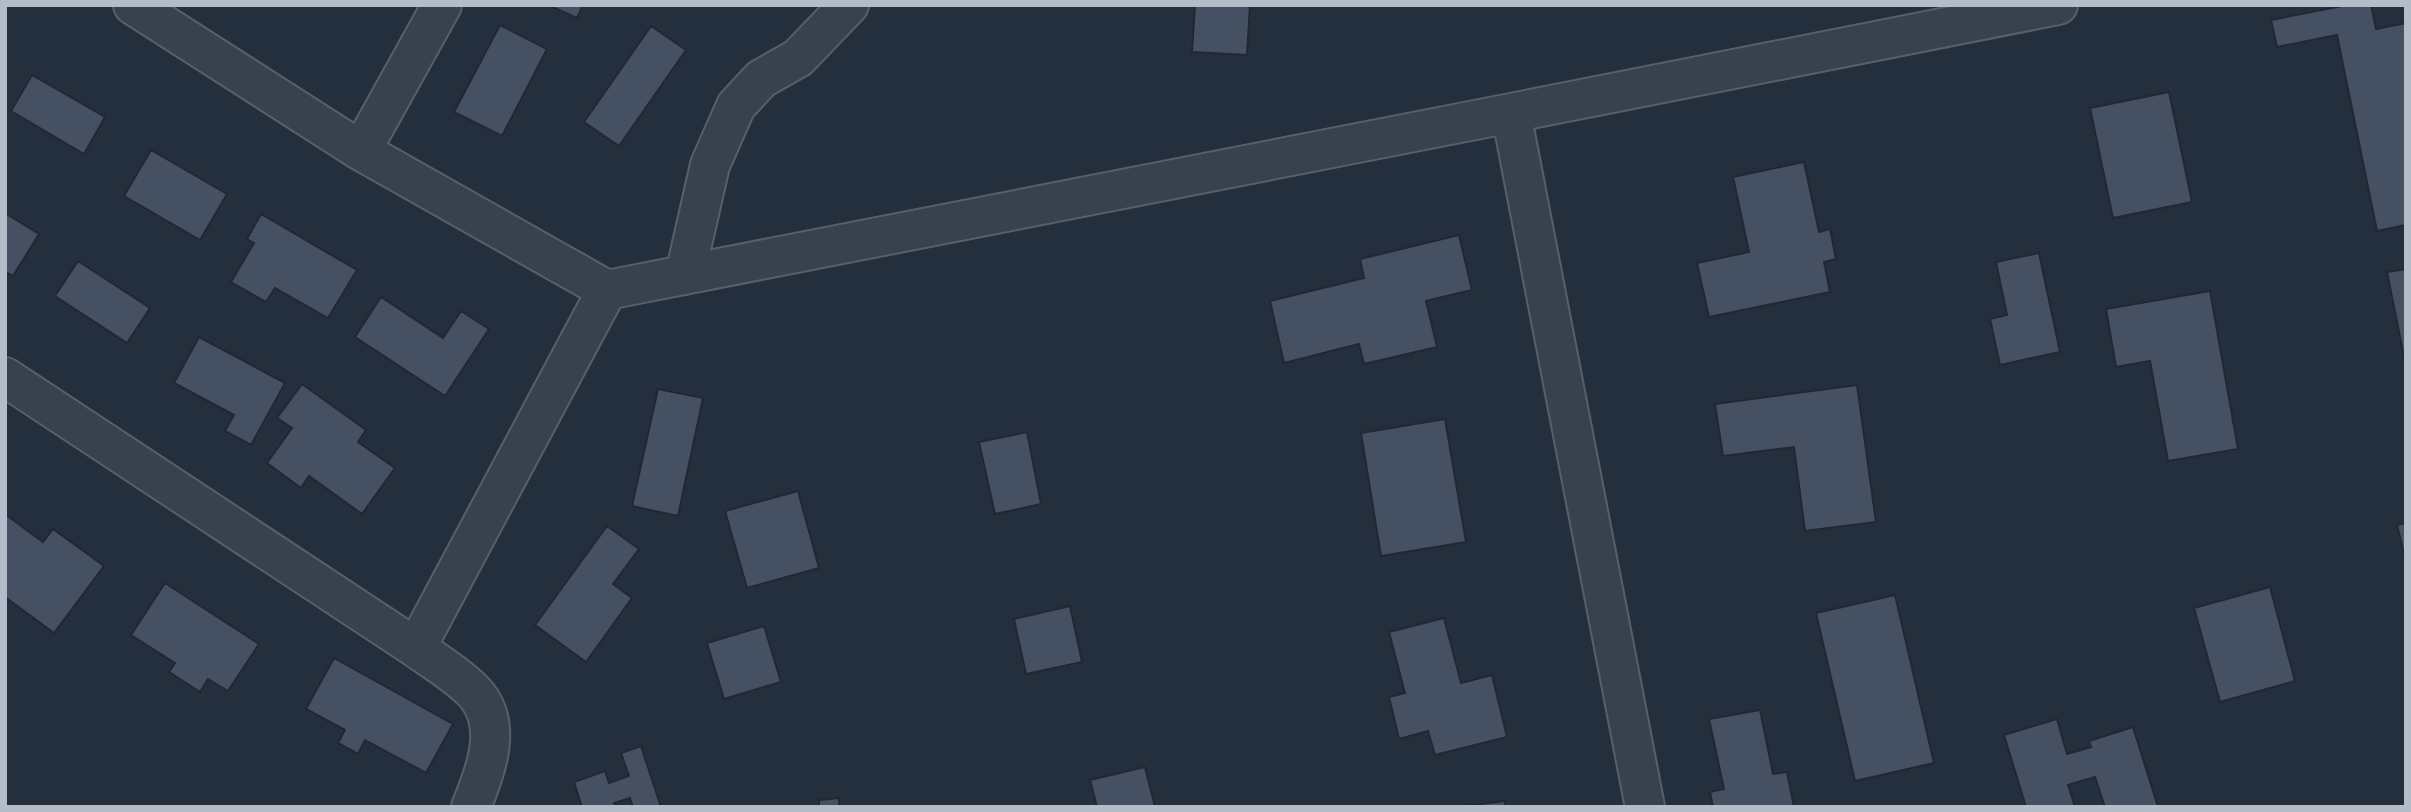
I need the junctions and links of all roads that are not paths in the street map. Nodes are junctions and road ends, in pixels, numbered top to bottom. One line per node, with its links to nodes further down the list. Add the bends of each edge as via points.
1 (133, 5): 6 (street)
2 (442, 5): 6 (street)
3 (849, 5): 7 (street, via 798,58 761,79 736,106 710,165)
4 (2058, 5): 5 (street)
5 (1511, 113): 7 (street); 12 (street)
6 (361, 151): 8 (street)
7 (685, 275): 8 (street)
8 (607, 290): 10 (street)
9 (5, 377): 10 (street)
10 (416, 648): 11 (street, via 473,691 487,711 489,757)
11 (471, 807)
12 (1645, 807)

